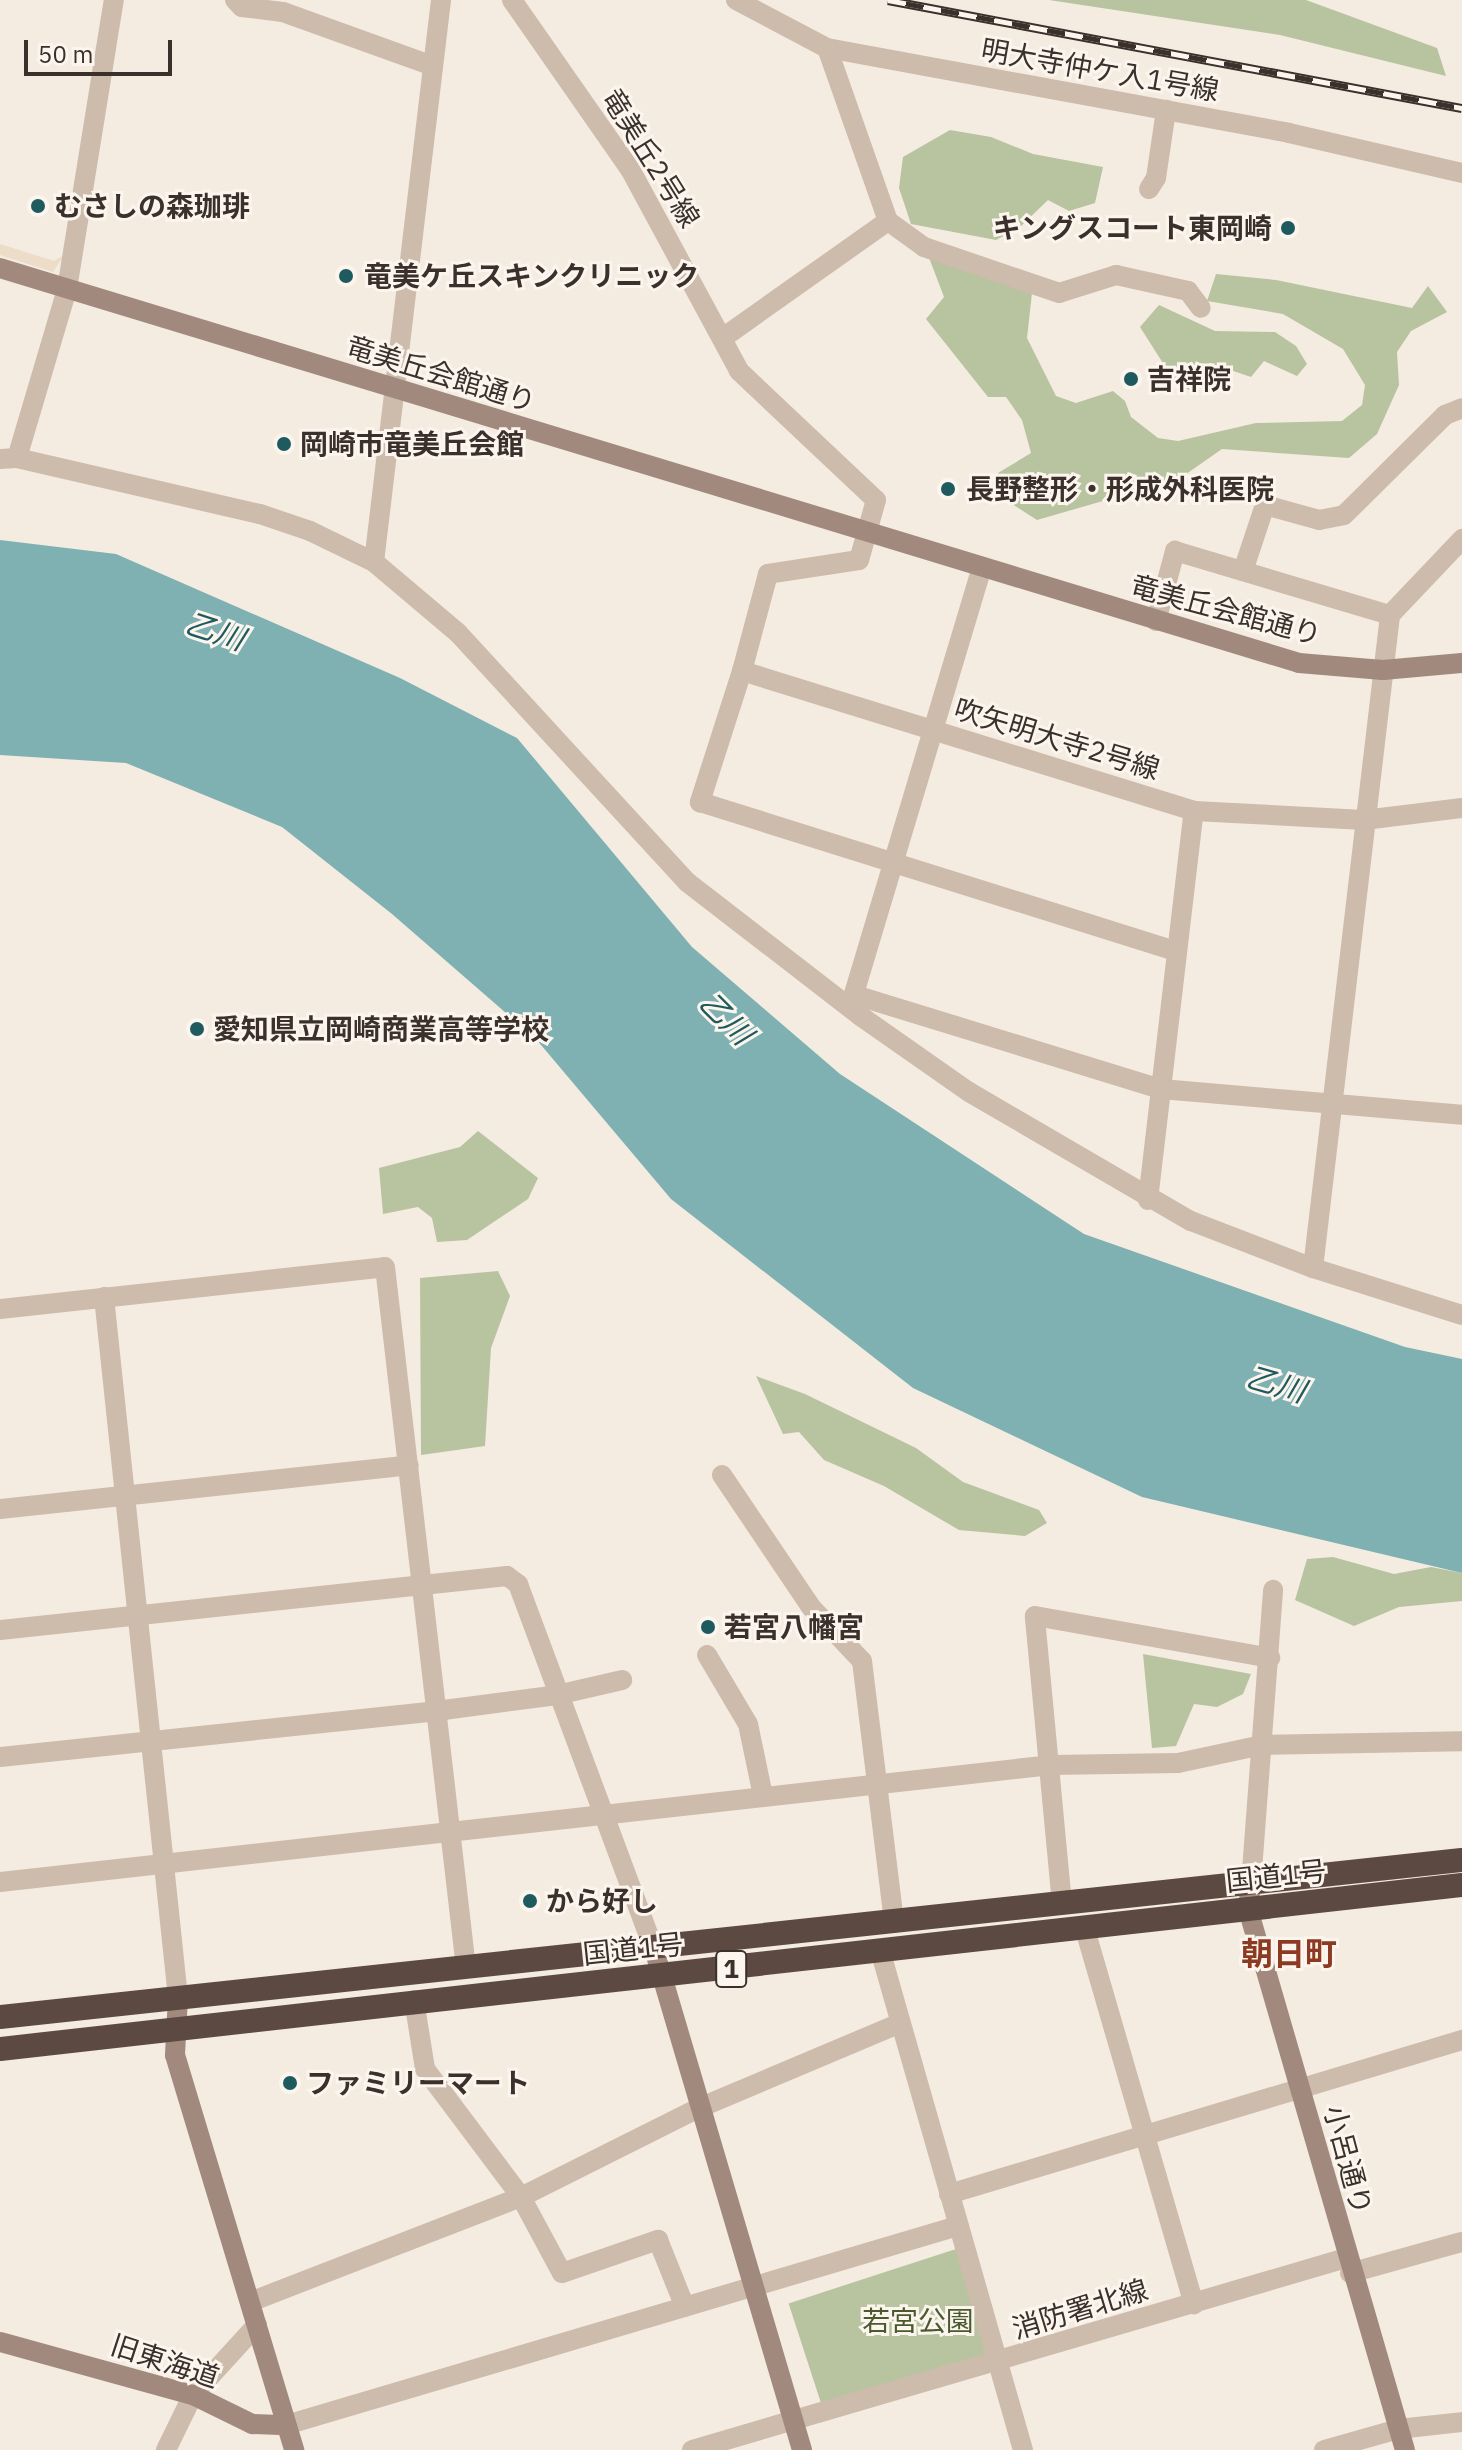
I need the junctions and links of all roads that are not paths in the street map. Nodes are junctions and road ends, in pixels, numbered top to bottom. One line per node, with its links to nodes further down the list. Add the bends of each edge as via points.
1 (114, 0): 13 (street)
2 (235, 0): 7 (street, via 242,7 283,12)
3 (441, 0): 7 (street)
4 (512, 0): 15 (street, 竜美丘2号線, via 630,169)
5 (736, 0): 6 (street, 明大寺仲ケ入1号線)
6 (827, 48): 8 (street, 明大寺仲ケ入1号線); 11 (street)
7 (433, 66): 16 (street)
8 (1166, 110): 9 (street, 明大寺仲ケ入1号線); 10 (street, via 1156,178)
9 (1462, 173)
10 (1149, 189)
11 (888, 221): 14 (street, via 924,247 1059,293 1116,275 1188,291); 15 (street)
12 (0, 268): 13 (street, 竜美丘会館通り)
13 (67, 289): 16 (street, 竜美丘会館通り); 18 (street)
14 (1201, 308)
15 (724, 337): 19 (street, 竜美丘2号線, via 739,371 876,500)
16 (394, 389): 19 (street, 竜美丘会館通り); 21 (street)
17 (1462, 408): 23 (street, via 1445,415 1344,515 1319,520 1265,505)
18 (8, 458): 21 (street, via 260,514)
19 (867, 532): 22 (street, 竜美丘会館通り); 28 (street, via 859,560 768,574)
20 (1462, 539): 24 (street)
21 (374, 562): 35 (street, via 458,633 687,882)
22 (981, 569): 25 (street, 竜美丘会館通り); 29 (street)
23 (1243, 571): 24 (street); 25 (street, via 1175,551)
24 (1390, 615): 27 (street)
25 (1156, 621): 27 (street, 竜美丘会館通り, via 1299,663)
26 (1462, 663): 27 (street, 竜美丘会館通り)
27 (1383, 670): 32 (street)
28 (742, 671): 29 (street, 吹矢明大寺2号線); 33 (street, via 700,802)
29 (932, 730): 31 (street, 吹矢明大寺2号線); 33 (street)
30 (1462, 808): 32 (street, 吹矢明大寺2号線)
31 (1194, 811): 32 (street, 吹矢明大寺2号線); 34 (street)
32 (1364, 820): 37 (street)
33 (892, 861): 34 (street); 35 (street)
34 (1175, 951): 36 (street)
35 (852, 1001): 36 (street); 39 (street, via 969,1092)
36 (1161, 1089): 37 (street); 39 (street)
37 (1335, 1105): 38 (street); 40 (street)
38 (1462, 1115)
39 (1148, 1200): 40 (street)
40 (1313, 1268): 43 (street)
41 (104, 1297): 42 (street); 44 (street, via 385,1267); 46 (street)
42 (0, 1309)
43 (1462, 1315)
44 (409, 1465): 46 (street); 48 (street)
45 (722, 1475): 62 (street, via 811,1607 862,1661)
46 (124, 1495): 47 (street); 50 (street)
47 (0, 1509)
48 (424, 1587): 50 (street); 55 (street, via 507,1576 518,1584); 56 (street)
49 (1273, 1590): 53 (street)
50 (136, 1615): 51 (street); 57 (street)
51 (0, 1630)
52 (707, 1655): 63 (street, via 748,1724)
53 (1270, 1658): 59 (street); 61 (street, via 1035,1616)
54 (622, 1680): 55 (street)
55 (557, 1695): 56 (street); 64 (street)
56 (436, 1711): 57 (street); 65 (street)
57 (148, 1741): 60 (street); 67 (street)
58 (1462, 1741): 59 (street)
59 (1262, 1745): 61 (street, via 1178,1763); 69 (street)
60 (0, 1757)
61 (1051, 1765): 62 (street); 71 (street)
62 (878, 1784): 63 (street); 73 (street)
63 (763, 1796): 64 (street)
64 (603, 1815): 65 (street); 75 (street)
65 (450, 1834): 67 (street); 77 (street)
66 (1462, 1860): 69 (highway, 国道1号 / 1)
67 (164, 1864): 68 (street); 79 (street)
68 (0, 1882)
69 (1251, 1884): 71 (highway, 国道1号 / 1); 72 (street, 小呂通り)
70 (1462, 1885): 72 (highway, 国道1号 / 1)
71 (1062, 1904): 73 (highway, 国道1号 / 1)
72 (1248, 1909): 74 (highway, 国道1号 / 1); 86 (street, 小呂通り)
73 (894, 1923): 75 (highway, 国道1号 / 1)
74 (1084, 1926): 76 (highway, 国道1号 / 1); 88 (street)
75 (654, 1949): 77 (highway, 国道1号 / 1); 78 (street)
76 (880, 1950): 78 (highway, 国道1号 / 1); 82 (street)
77 (466, 1968): 79 (highway, 国道1号 / 1)
78 (661, 1978): 80 (highway, 国道1号 / 1); 87 (street)
79 (178, 1997): 81 (highway, 国道1号 / 1); 83 (street)
80 (414, 2000): 83 (highway, 国道1号 / 1); 90 (street, via 425,2069)
81 (0, 2017)
82 (900, 2023): 87 (street); 89 (street)
83 (176, 2028): 85 (highway, 国道1号 / 1); 95 (street, via 175,2055)
84 (1462, 2040): 86 (street)
85 (0, 2049)
86 (1300, 2090): 88 (street); 93 (street, 小呂通り)
87 (699, 2108): 90 (street); 94 (street)
88 (1144, 2132): 89 (street); 96 (street)
89 (949, 2194): 91 (street)
90 (521, 2197): 95 (street); 97 (street, via 562,2273 658,2240)
91 (958, 2226): 94 (street); 101 (street)
92 (1462, 2242): 93 (street, 消防署北線)
93 (1348, 2265): 96 (street, 消防署北線); 106 (street, 小呂通り)
94 (752, 2285): 97 (street); 103 (street)
95 (250, 2302): 98 (street)
96 (1194, 2304): 101 (street, 消防署北線)
97 (685, 2307): 105 (street)
98 (257, 2325): 102 (street); 105 (street)
99 (0, 2336): 100 (street)
100 (0, 2342): 102 (street, 旧東海道)
101 (999, 2364): 103 (street, 消防署北線); 111 (street)
102 (193, 2395): 105 (street, 旧東海道, via 252,2424); 107 (street)
103 (792, 2420): 109 (street, 消防署北線); 110 (street)
104 (1462, 2422): 106 (street)
105 (286, 2425): 108 (street)
106 (1398, 2429): 112 (street); 113 (street, 小呂通り)
107 (166, 2450)
108 (294, 2450)
109 (692, 2450)
110 (802, 2450)
111 (1023, 2450)
112 (1324, 2450)
113 (1405, 2450)

